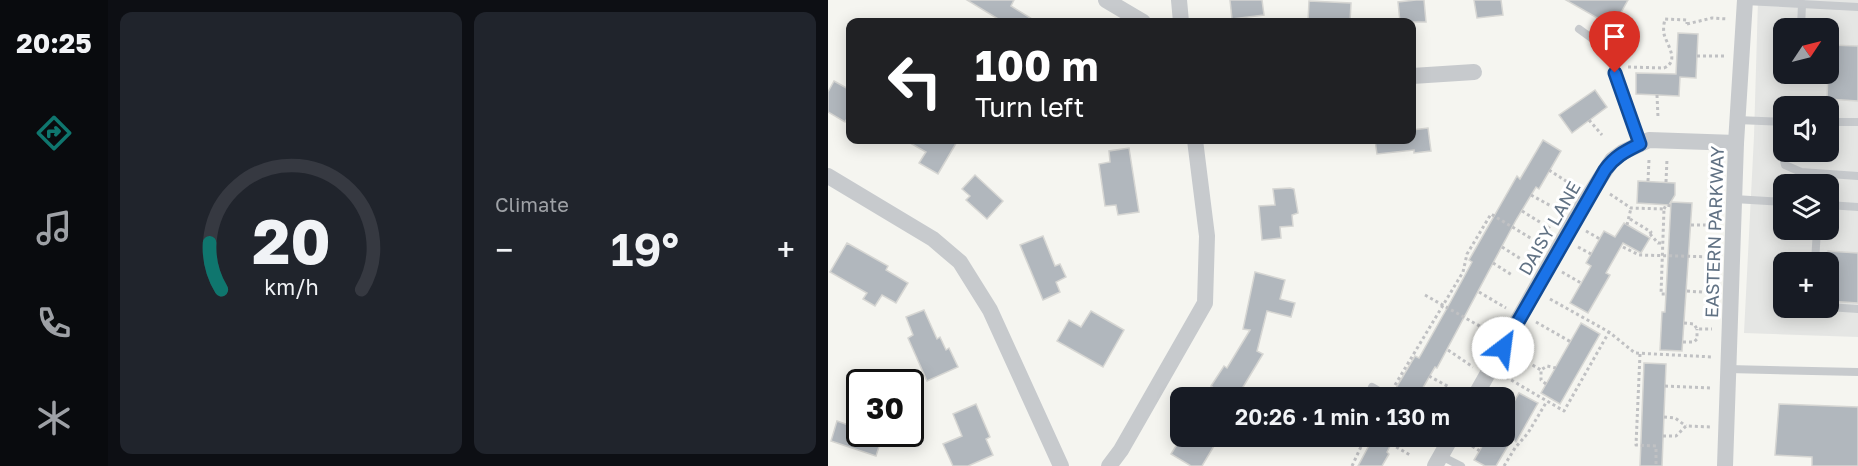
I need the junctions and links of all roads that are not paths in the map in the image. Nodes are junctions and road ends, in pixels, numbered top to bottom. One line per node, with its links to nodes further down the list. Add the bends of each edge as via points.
1 (1106, 0): 6 (street)
2 (1179, 0): 7 (street)
3 (1745, 1): 4 (lane); 12 (street, EASTERN PARKWAY)
4 (1802, 4): 5 (lane); 8 (lane)
5 (1858, 7)
6 (1136, 18)
7 (1181, 18)
8 (1801, 18)
9 (1579, 29): 18 (lane, via 1608,50)
10 (1474, 72): 11 (street)
11 (1416, 76)
12 (1737, 120): 13 (lane); 16 (street, EASTERN PARKWAY)
13 (1773, 122)
14 (1839, 122): 15 (lane)
15 (1858, 122)
16 (1736, 143): 18 (street, DAISY LANE, via 1665,139); 22 (street, EASTERN PARKWAY)
17 (1196, 144): 34 (street, via 1207,236 1205,303)
18 (1640, 144): 30 (street, DAISY LANE, via 1612,160 1584,203 1569,246 1550,265)
19 (1784, 162): 21 (lane, via 1801,172)
20 (828, 176): 33 (street, via 933,239 960,262 990,310)
21 (1858, 176)
22 (1734, 199): 23 (lane); 28 (street, EASTERN PARKWAY)
23 (1773, 201)
24 (1839, 206): 25 (lane)
25 (1858, 207)
26 (1839, 308): 27 (lane)
27 (1858, 309)
28 (1729, 363): 29 (lane); 36 (street, EASTERN PARKWAY)
29 (1858, 372)
30 (1480, 387)
31 (1453, 447): 32 (street)
32 (1438, 461): 35 (lane)
33 (1060, 466)
34 (1109, 466)
35 (1461, 466)
36 (1725, 466)

